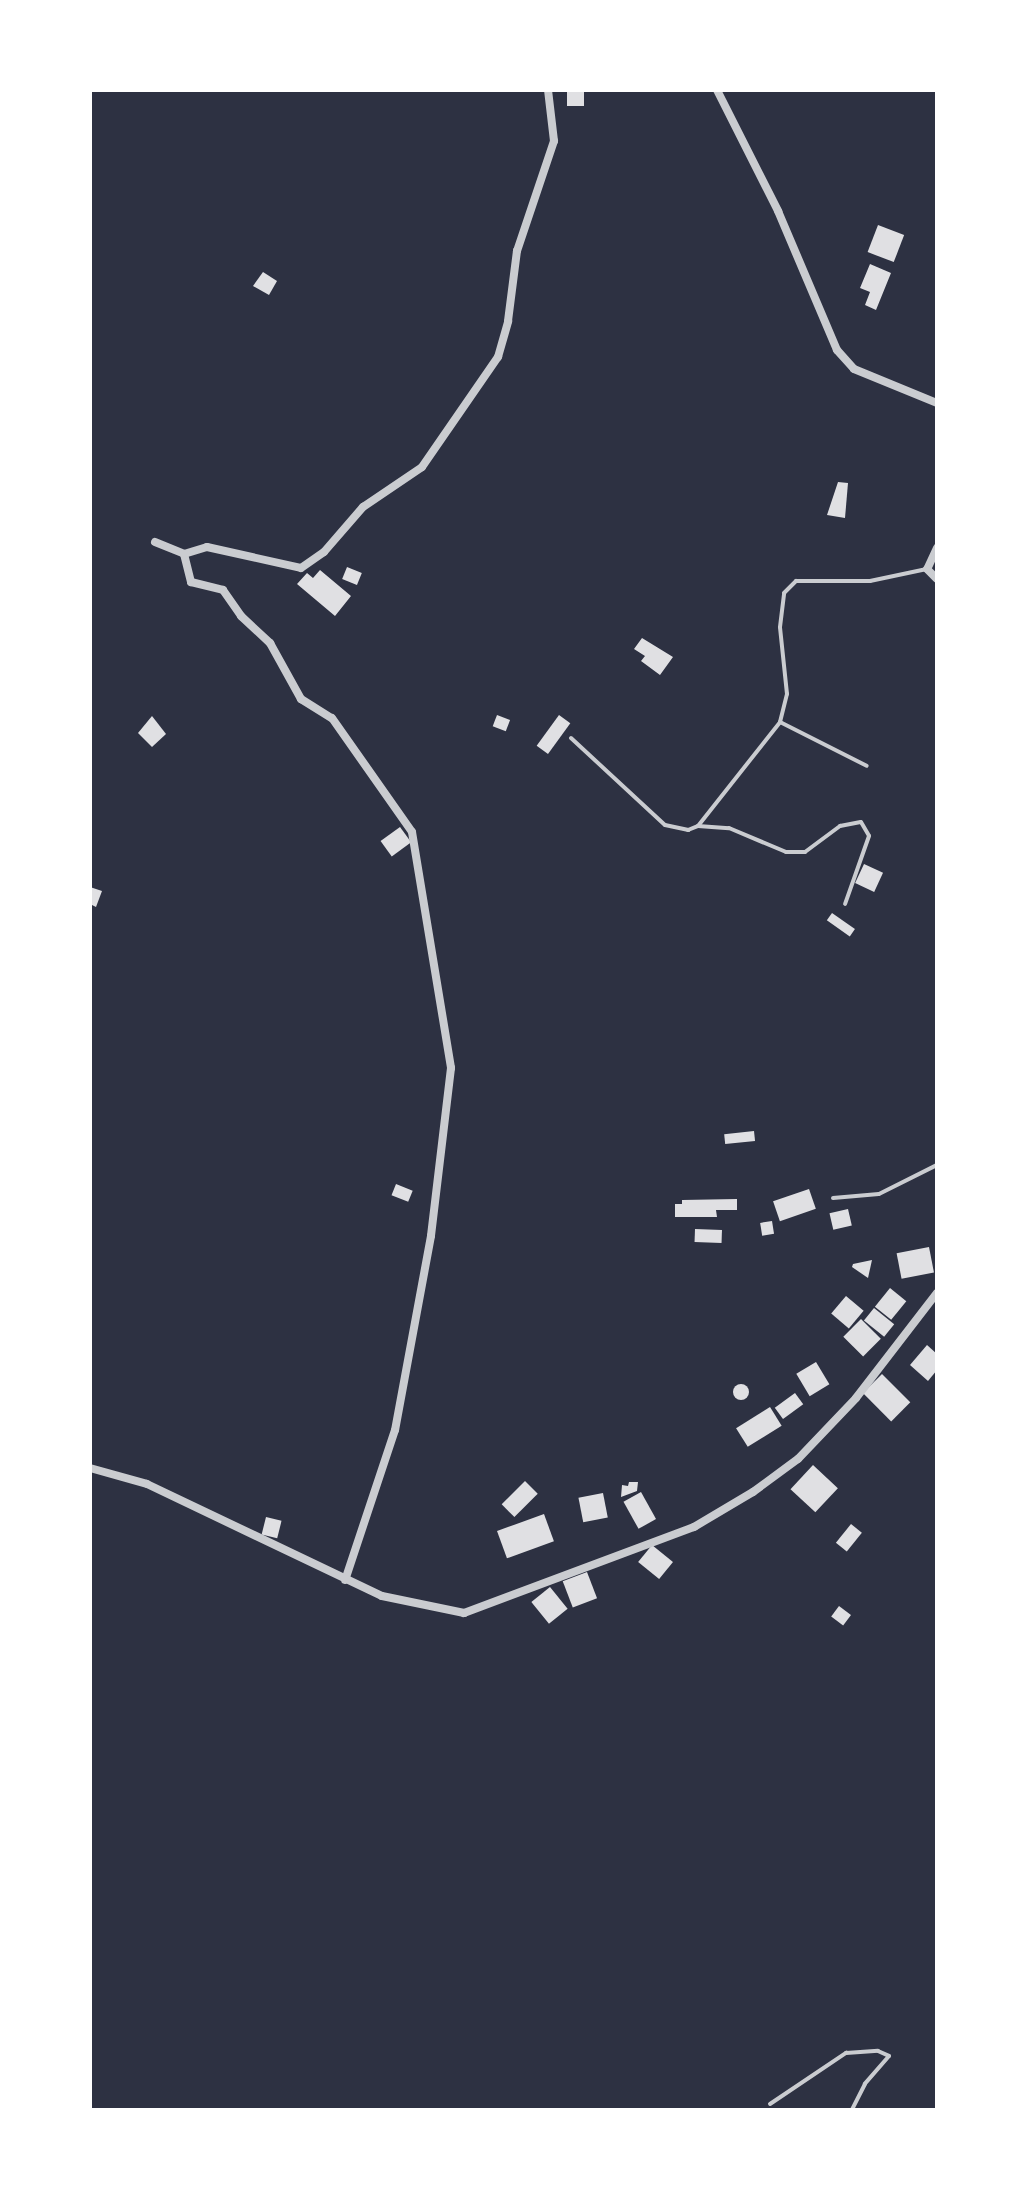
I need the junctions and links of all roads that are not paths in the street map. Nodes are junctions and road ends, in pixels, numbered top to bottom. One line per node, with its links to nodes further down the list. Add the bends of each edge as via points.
1 (548, 90): 6 (street, via 554,141 517,251 498,357 431,456 301,568 207,548)
2 (716, 90): 3 (street, via 778,211 836,350 854,369)
3 (937, 403)
4 (155, 542): 6 (street)
5 (937, 548): 7 (street)
6 (184, 554): 18 (street, via 191,582 223,590 270,644 300,699 332,718 412,832 451,1068 431,1236 395,1430)
7 (927, 569): 8 (street); 9 (lane, via 870,581 796,581 784,593 780,628 787,694)
8 (937, 579)
9 (780, 722): 11 (lane); 12 (lane)
10 (571, 738): 12 (lane, via 665,825)
11 (867, 766)
12 (698, 826): 13 (lane, via 729,828 786,852 805,852 840,826 861,822 869,836)
13 (846, 904)
14 (937, 1165): 15 (lane, via 879,1194)
15 (833, 1198)
16 (937, 1293): 18 (street, via 856,1398 798,1458 694,1527 464,1613 382,1596)
17 (90, 1468): 18 (street, via 147,1484)
18 (345, 1580)
19 (770, 2104): 20 (lane, via 846,2054 889,2056)
20 (852, 2110)

